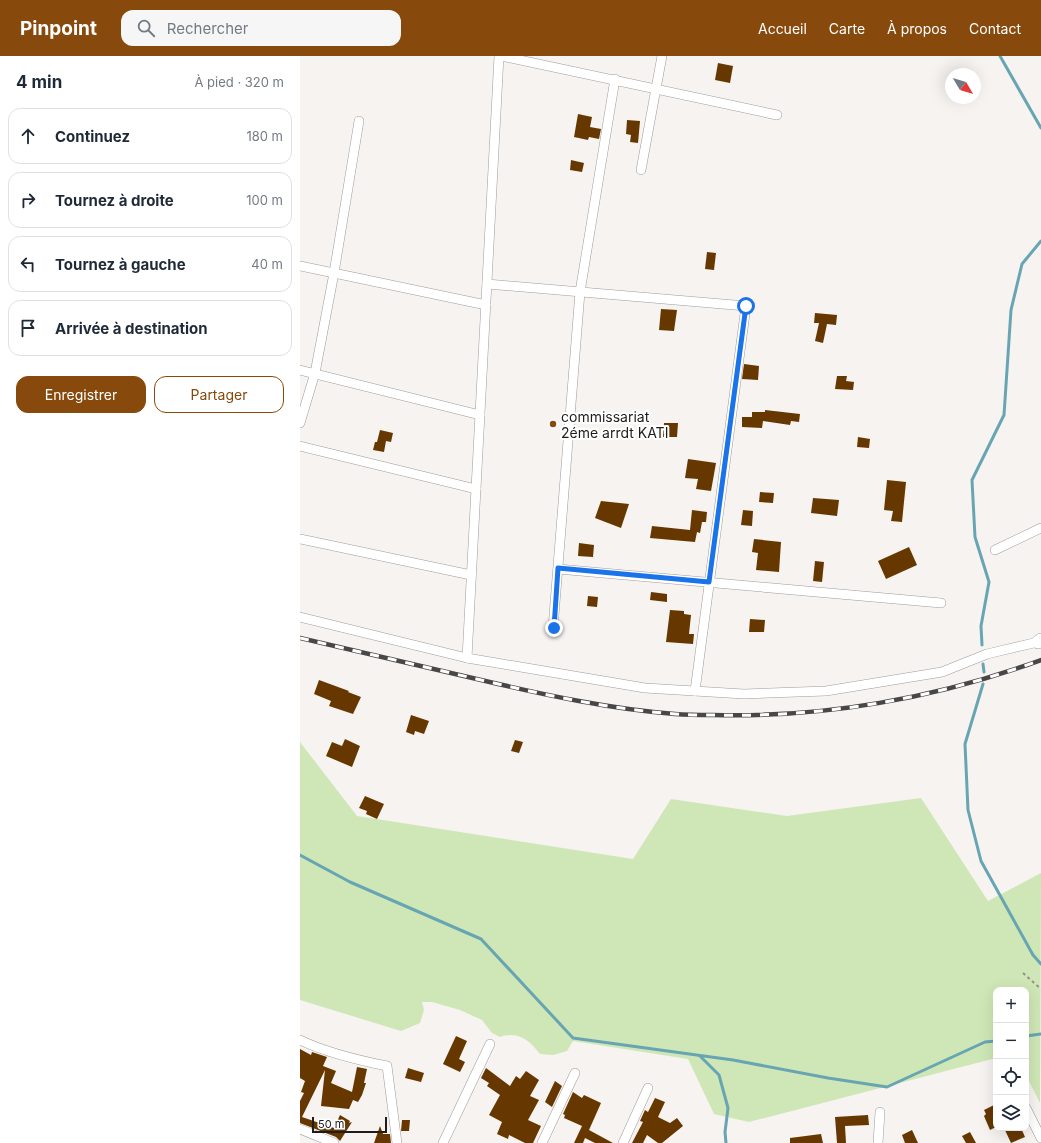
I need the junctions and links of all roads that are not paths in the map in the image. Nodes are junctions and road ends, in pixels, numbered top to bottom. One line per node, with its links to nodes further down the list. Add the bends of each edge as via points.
1 (500, 56): 3 (street); 10 (street)
2 (662, 56): 4 (street)
3 (615, 79): 4 (street); 11 (street)
4 (656, 88): 5 (street); 7 (street)
5 (777, 114)
6 (360, 121): 9 (street)
7 (641, 170)
8 (300, 266): 9 (street)
9 (334, 273): 12 (street); 14 (street)
10 (487, 284): 11 (street); 12 (street)
11 (580, 292): 22 (street); 24 (street, via 746,306)
12 (486, 305): 15 (street)
13 (300, 370): 14 (street)
14 (315, 373): 15 (street); 16 (street)
15 (480, 415): 18 (street)
16 (300, 423)
17 (300, 446): 18 (street)
18 (476, 489): 23 (street)
19 (1041, 528): 21 (street)
20 (300, 539): 23 (street)
21 (995, 550)
22 (558, 568): 24 (street); 27 (street)
23 (471, 575): 29 (street)
24 (709, 582): 25 (street); 30 (street)
25 (941, 603)
26 (300, 617): 29 (street)
27 (554, 628)
28 (1039, 641): 30 (street, via 987,654 942,672 826,691 744,694)
29 (467, 658): 30 (street, via 644,688)
30 (695, 691)
31 (300, 1040): 40 (street, via 358,1060 387,1066)
32 (490, 1044): 41 (street)
33 (574, 1073): 42 (street)
34 (648, 1088): 43 (street)
35 (880, 1112): 44 (street)
36 (1029, 1114): 38 (street)
37 (300, 1129): 39 (street)
38 (1041, 1138)
39 (329, 1142)
40 (397, 1143)
41 (443, 1143)
42 (542, 1143)
43 (624, 1143)
44 (878, 1143)

